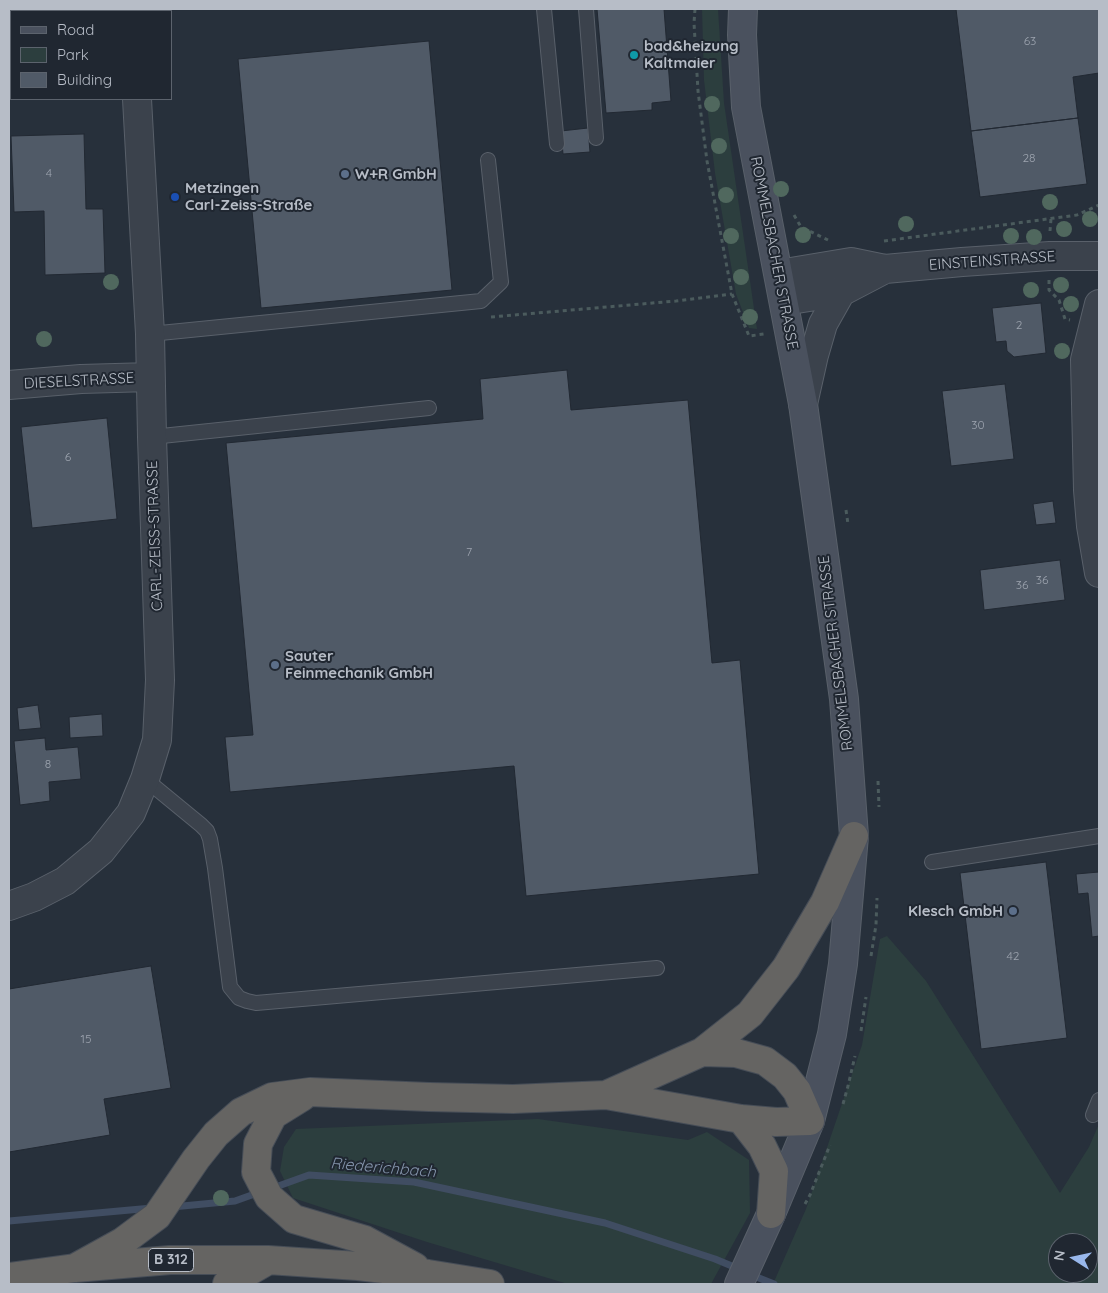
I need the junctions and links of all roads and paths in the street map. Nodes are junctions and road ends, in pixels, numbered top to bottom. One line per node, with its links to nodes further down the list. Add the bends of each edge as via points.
1 (544, 9): 7 (lane)
2 (586, 9): 6 (lane)
3 (696, 9): 17 (path, via 698,91 707,161 732,294 749,336)
4 (743, 9): 13 (main road, ROMMELSBACHER STRASSE, via 746,107)
5 (137, 100): 18 (street, CARL-ZEISS-STRASSE)
6 (596, 138)
7 (557, 144)
8 (488, 160): 18 (lane, via 501,282 481,301)
9 (1099, 205): 10 (path, via 1078,215)
10 (880, 242)
11 (1099, 256): 12 (street, EINSTEINSTRASSE, via 1050,256)
12 (885, 269): 13 (street, EINSTEINSTRASSE, via 851,262); 14 (street, EINSTEINSTRASSE)
13 (779, 274): 15 (main road, ROMMELSBACHER STRASSE)
14 (849, 288): 15 (street, EINSTEINSTRASSE); 21 (street, via 823,324)
15 (784, 302): 17 (main road, ROMMELSBACHER STRASSE)
16 (1099, 304): 24 (street, via 1085,360 1088,490)
17 (789, 330): 21 (main road, ROMMELSBACHER STRASSE)
18 (150, 334): 19 (street, CARL-ZEISS-STRASSE)
19 (150, 377): 20 (street, DIESELSTRASSE); 23 (street, CARL-ZEISS-STRASSE)
20 (9, 385)
21 (803, 404): 26 (main road, ROMMELSBACHER STRASSE, via 844,699)
22 (429, 408): 23 (lane)
23 (152, 437): 25 (street, CARL-ZEISS-STRASSE, via 160,680 157,740)
24 (1099, 573)
25 (145, 779): 29 (street, CARL-ZEISS-STRASSE, via 131,814 101,851 65,881); 30 (lane, via 207,831 215,868 230,988 247,1001)
26 (854, 836): 31 (highway, via 825,902 786,968 750,1014); 37 (main road, ROMMELSBACHER STRASSE, via 843,964 832,1034)
27 (1099, 836): 28 (lane)
28 (932, 862)
29 (9, 906)
30 (657, 968)
31 (702, 1052): 33 (highway); 37 (highway, via 736,1053 765,1061 797,1091)
32 (310, 1092): 33 (highway, via 513,1099); 40 (highway, via 272,1097 241,1112 216,1134 156,1216 122,1242); 41 (highway, via 274,1115 258,1144 256,1172 264,1186 294,1218 365,1240)
33 (606, 1096): 36 (highway)
34 (1099, 1100): 35 (lane)
35 (1093, 1115)
36 (741, 1119): 37 (highway); 38 (highway, via 762,1146 774,1171)
37 (810, 1121): 38 (main road, ROMMELSBACHER STRASSE)
38 (771, 1214): 42 (main road, ROMMELSBACHER STRASSE)
39 (268, 1260): 40 (highway, B 312, via 170,1260); 41 (highway, B 312); 44 (highway)
40 (75, 1268): 43 (highway, B 312)
41 (428, 1274): 45 (highway, B 312)
42 (743, 1275)
43 (9, 1277)
44 (227, 1284)
45 (490, 1284)

